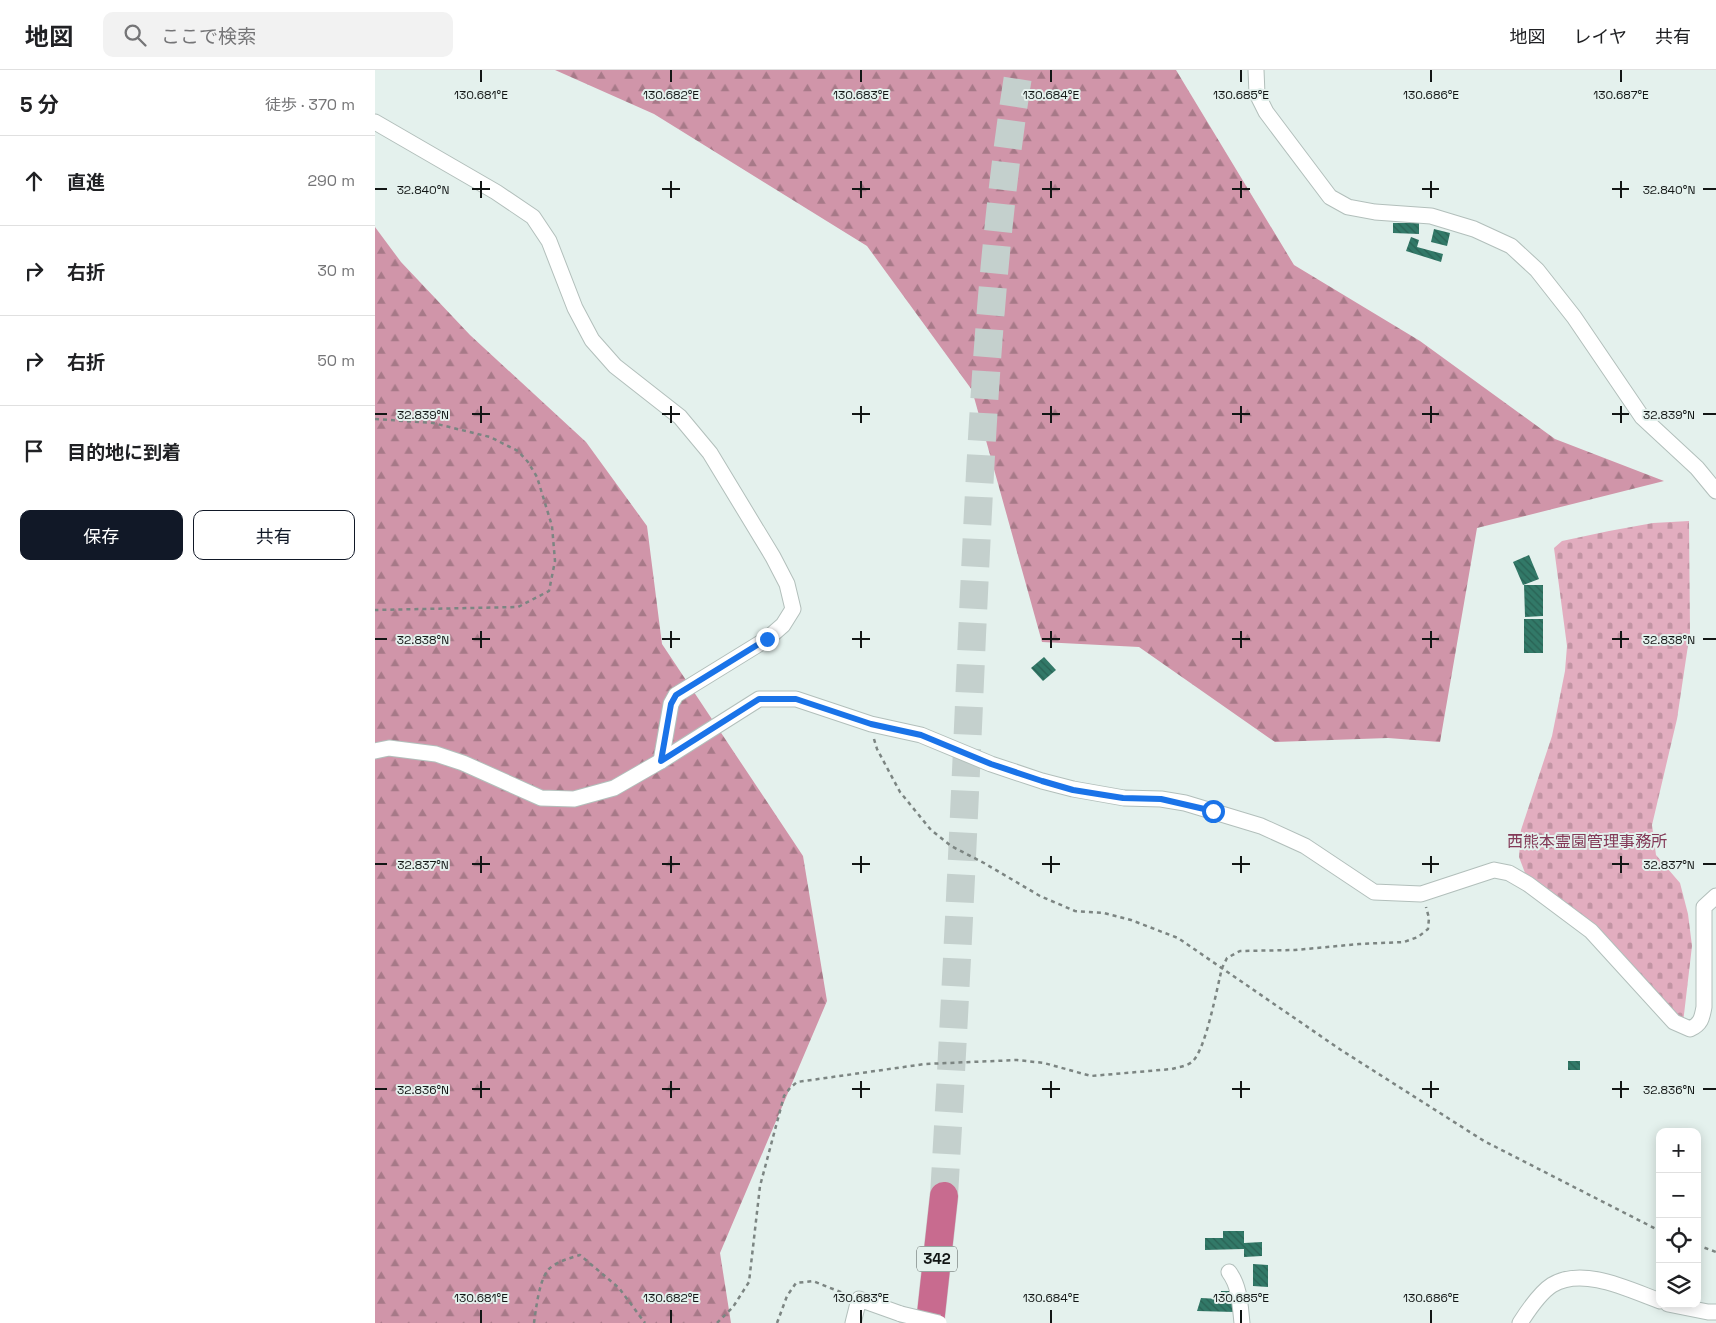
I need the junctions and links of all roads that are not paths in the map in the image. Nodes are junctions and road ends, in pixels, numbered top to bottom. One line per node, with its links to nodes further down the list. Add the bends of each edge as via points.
1 (1256, 70): 3 (street, via 1257,94 1266,112 1330,198 1349,207 1375,212 1431,216 1474,229 1511,246 1537,270 1574,317 1642,417 1697,468)
2 (375, 122): 5 (street, via 533,217 549,241 575,308 592,340 615,366 680,417 710,453 787,584 793,610 783,626 676,695 671,704)
3 (1716, 491)
4 (375, 751): 5 (street, via 389,748 437,754 541,798 574,799 614,788)
5 (661, 761): 6 (street, via 759,699 796,699 871,724 921,735 991,764 1073,790 1185,803 1253,823 1305,846 1374,892 1421,894 1494,870 1509,873 1591,932 1675,1022 1690,1029 1702,1019 1704,907)
6 (1716, 896)
7 (944, 1196): 13 (highway, 342)
8 (1229, 1272): 15 (street, via 1235,1279)
9 (1656, 1300): 16 (street, via 1599,1280 1567,1278 1551,1285)
10 (1688, 1308): 11 (street)
11 (1716, 1312)
12 (853, 1323): 14 (street, bridge, via 859,1299)
13 (930, 1323)
14 (939, 1323)
15 (1241, 1323)
16 (1520, 1323)

